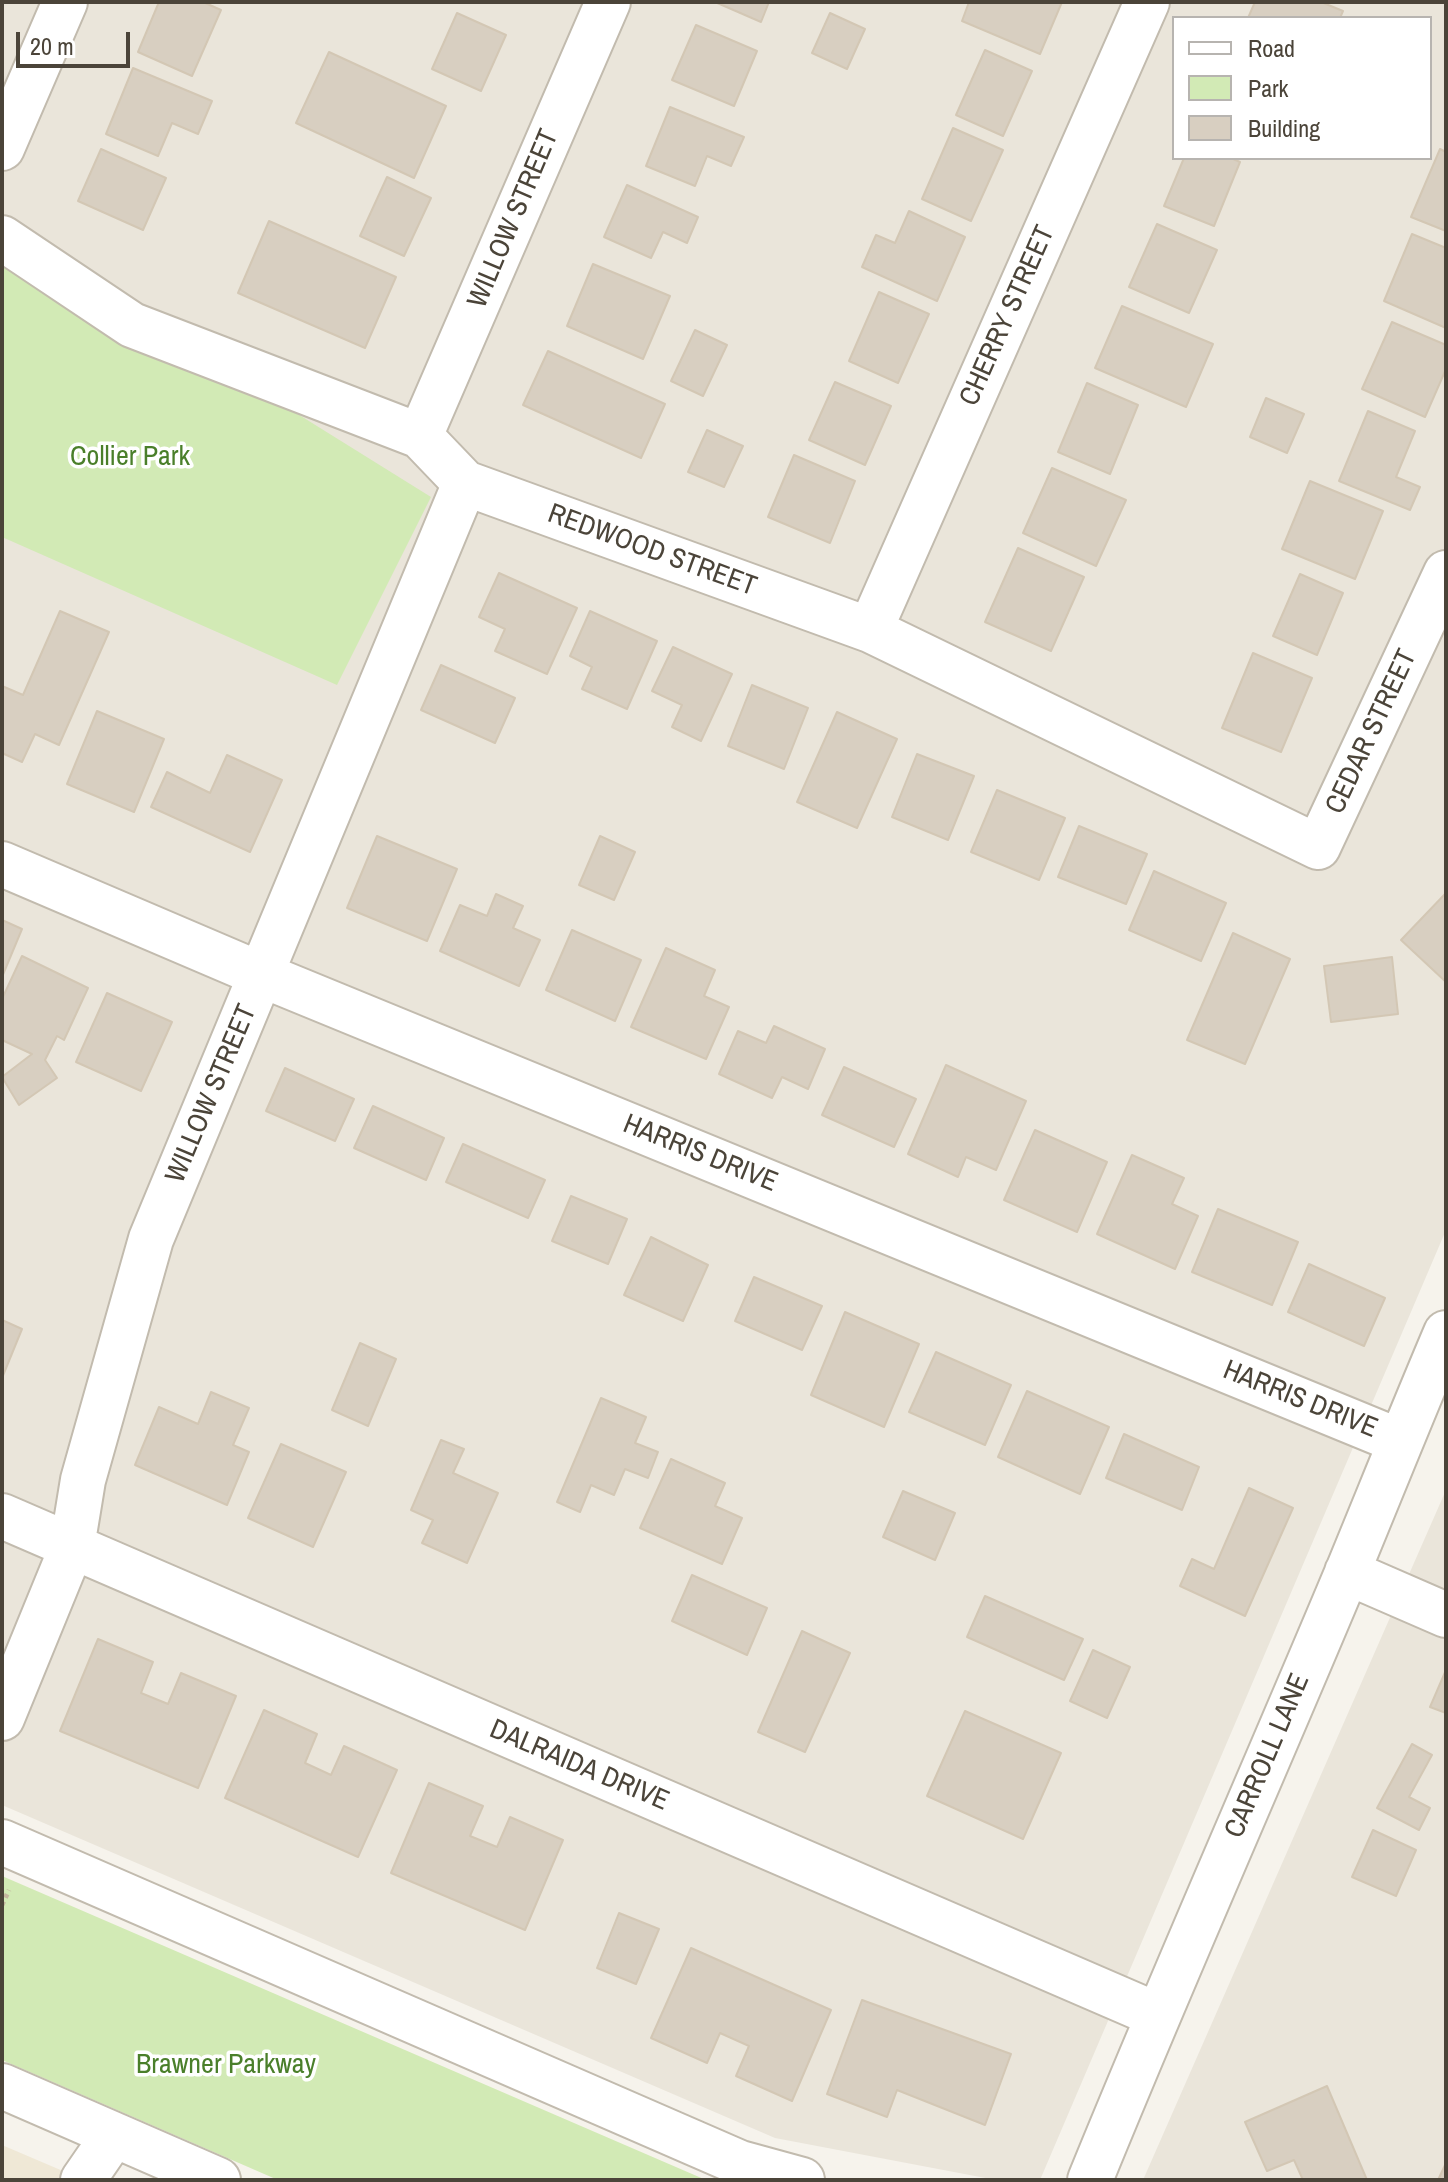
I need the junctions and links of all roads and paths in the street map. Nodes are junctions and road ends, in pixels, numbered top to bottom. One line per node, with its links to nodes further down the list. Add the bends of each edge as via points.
1 (65, 2): 4 (street)
2 (608, 2): 6 (street, WILLOW STREET)
3 (1147, 2): 9 (street, CHERRY STREET)
4 (2, 148)
5 (2, 238): 6 (street, REDWOOD STREET, via 132,325)
6 (420, 436): 7 (street, REDWOOD STREET)
7 (465, 483): 9 (street, REDWOOD STREET); 12 (street, WILLOW STREET)
8 (1446, 573): 10 (street, CEDAR STREET)
9 (870, 630): 10 (street, REDWOOD STREET)
10 (1318, 847)
11 (2, 864): 12 (street, HARRIS DRIVE)
12 (262, 975): 14 (street, HARRIS DRIVE); 16 (street, WILLOW STREET, via 151,1239 83,1480)
13 (1446, 1333): 14 (street, CARROLL LANE)
14 (1399, 1441): 17 (street, CARROLL LANE)
15 (2, 1516): 16 (street, DALRAIDA DRIVE)
16 (72, 1547): 19 (street, WILLOW STREET); 21 (street, DALRAIDA DRIVE)
17 (1347, 1572): 18 (street); 21 (street, CARROLL LANE)
18 (1446, 1615)
19 (2, 1718)
20 (2, 1842): 26 (street, via 740,2163)
21 (1157, 2015): 27 (street, CARROLL LANE)
22 (2, 2086): 23 (street)
23 (114, 2135): 24 (street); 25 (street)
24 (83, 2180)
25 (218, 2180)
26 (802, 2180)
27 (1090, 2180)

